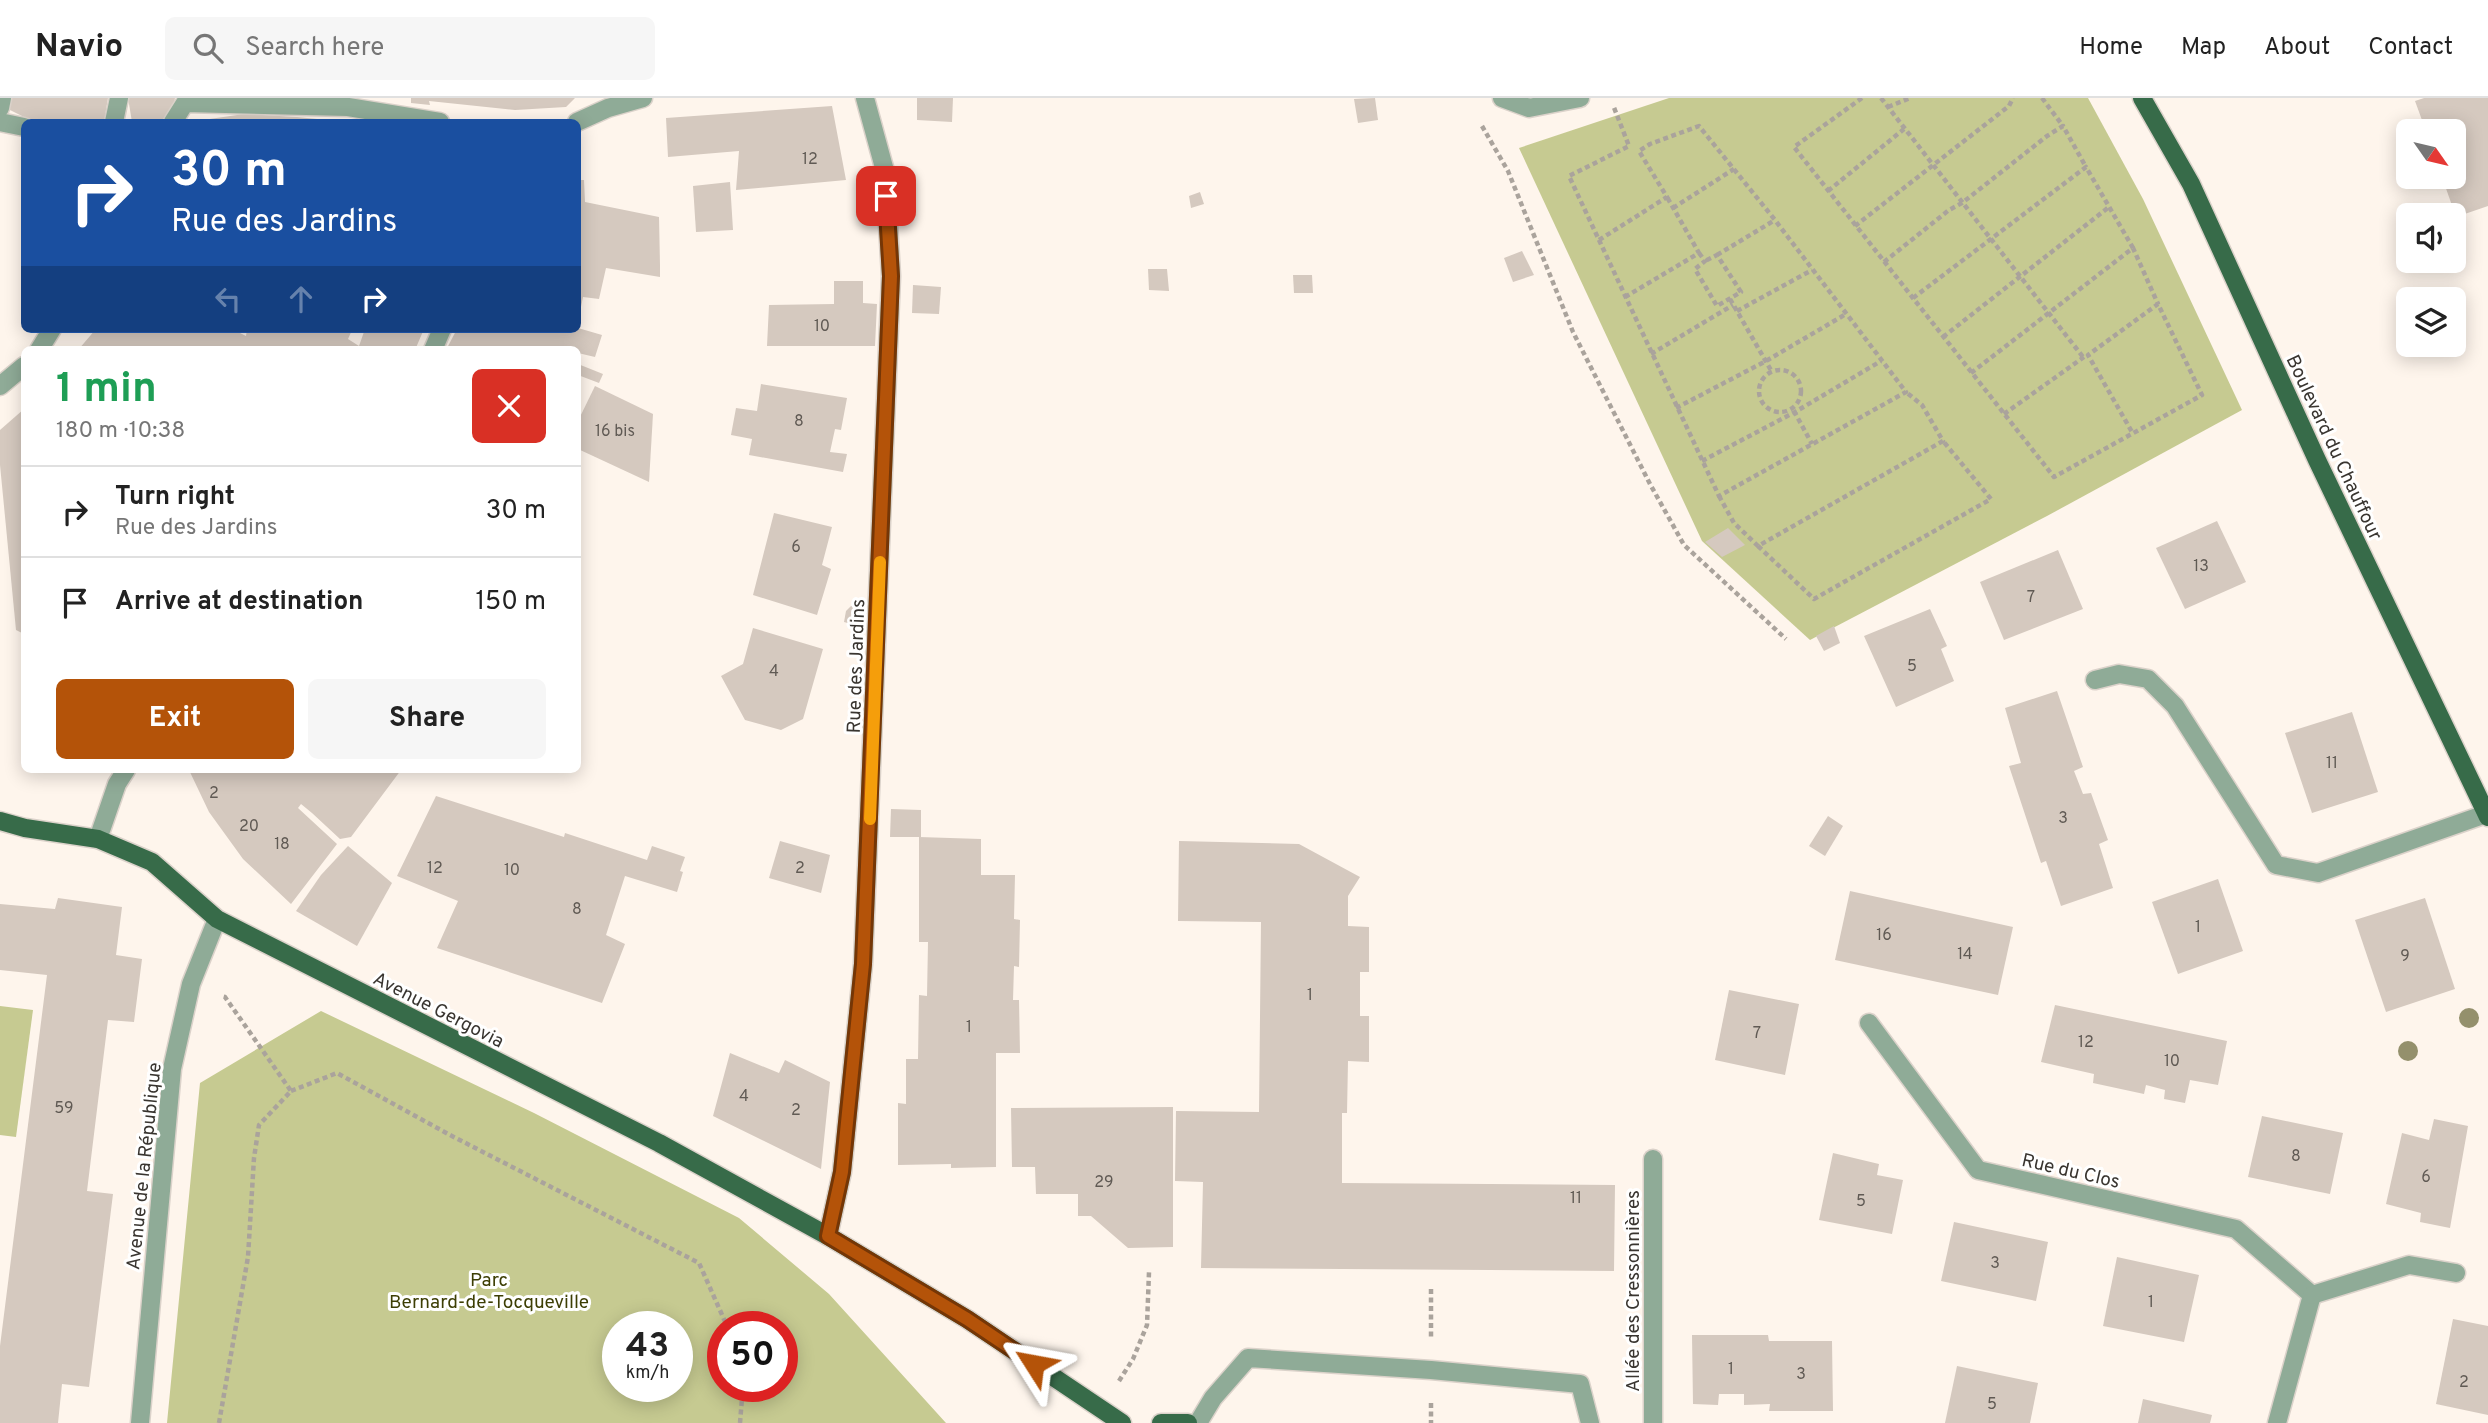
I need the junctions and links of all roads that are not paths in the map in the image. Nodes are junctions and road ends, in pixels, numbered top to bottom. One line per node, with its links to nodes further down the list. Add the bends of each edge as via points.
1 (2, 98): 9 (street)
2 (119, 98): 10 (street)
3 (643, 98): 8 (street)
4 (865, 98): 26 (street, Rue des Jardins, via 885,171 891,276 863,964 842,1172)
5 (1502, 98): 6 (street, via 1529,108)
6 (1580, 98)
7 (2142, 98): 20 (main road, Boulevard du Chauffour, via 2191,184)
8 (606, 103): 13 (street)
9 (0, 108)
10 (115, 119)
11 (175, 119): 12 (street, via 185,103 348,107)
12 (422, 119)
13 (581, 119)
14 (0, 121): 15 (street)
15 (21, 126)
16 (21, 370): 17 (street)
17 (0, 386)
18 (2095, 680): 20 (street, via 2119,674 2148,679 2175,706 2276,864 2318,873)
19 (124, 773): 22 (street)
20 (2487, 815)
21 (0, 821): 22 (main road, Avenue Gergovia)
22 (98, 839): 23 (main road, Avenue Gergovia, via 152,862)
23 (217, 919): 26 (main road, Avenue Gergovia, via 659,1143); 29 (street, Avenue de la République, via 191,984 172,1069)
24 (1869, 1023): 28 (street, Rue du Clos, via 1978,1170 2236,1229)
25 (1653, 1159): 35 (street, Allée des Cressonnières)
26 (828, 1236): 30 (main road, Avenue Gergovia, via 967,1319)
27 (2456, 1273): 28 (street, via 2409,1265)
28 (2312, 1295): 36 (street)
29 (140, 1423)
30 (1122, 1423)
31 (1161, 1423): 32 (main road)
32 (1188, 1423)
33 (1198, 1423): 34 (street, via 1248,1358 1580,1384)
34 (1590, 1423)
35 (1653, 1423)
36 (2277, 1423)

